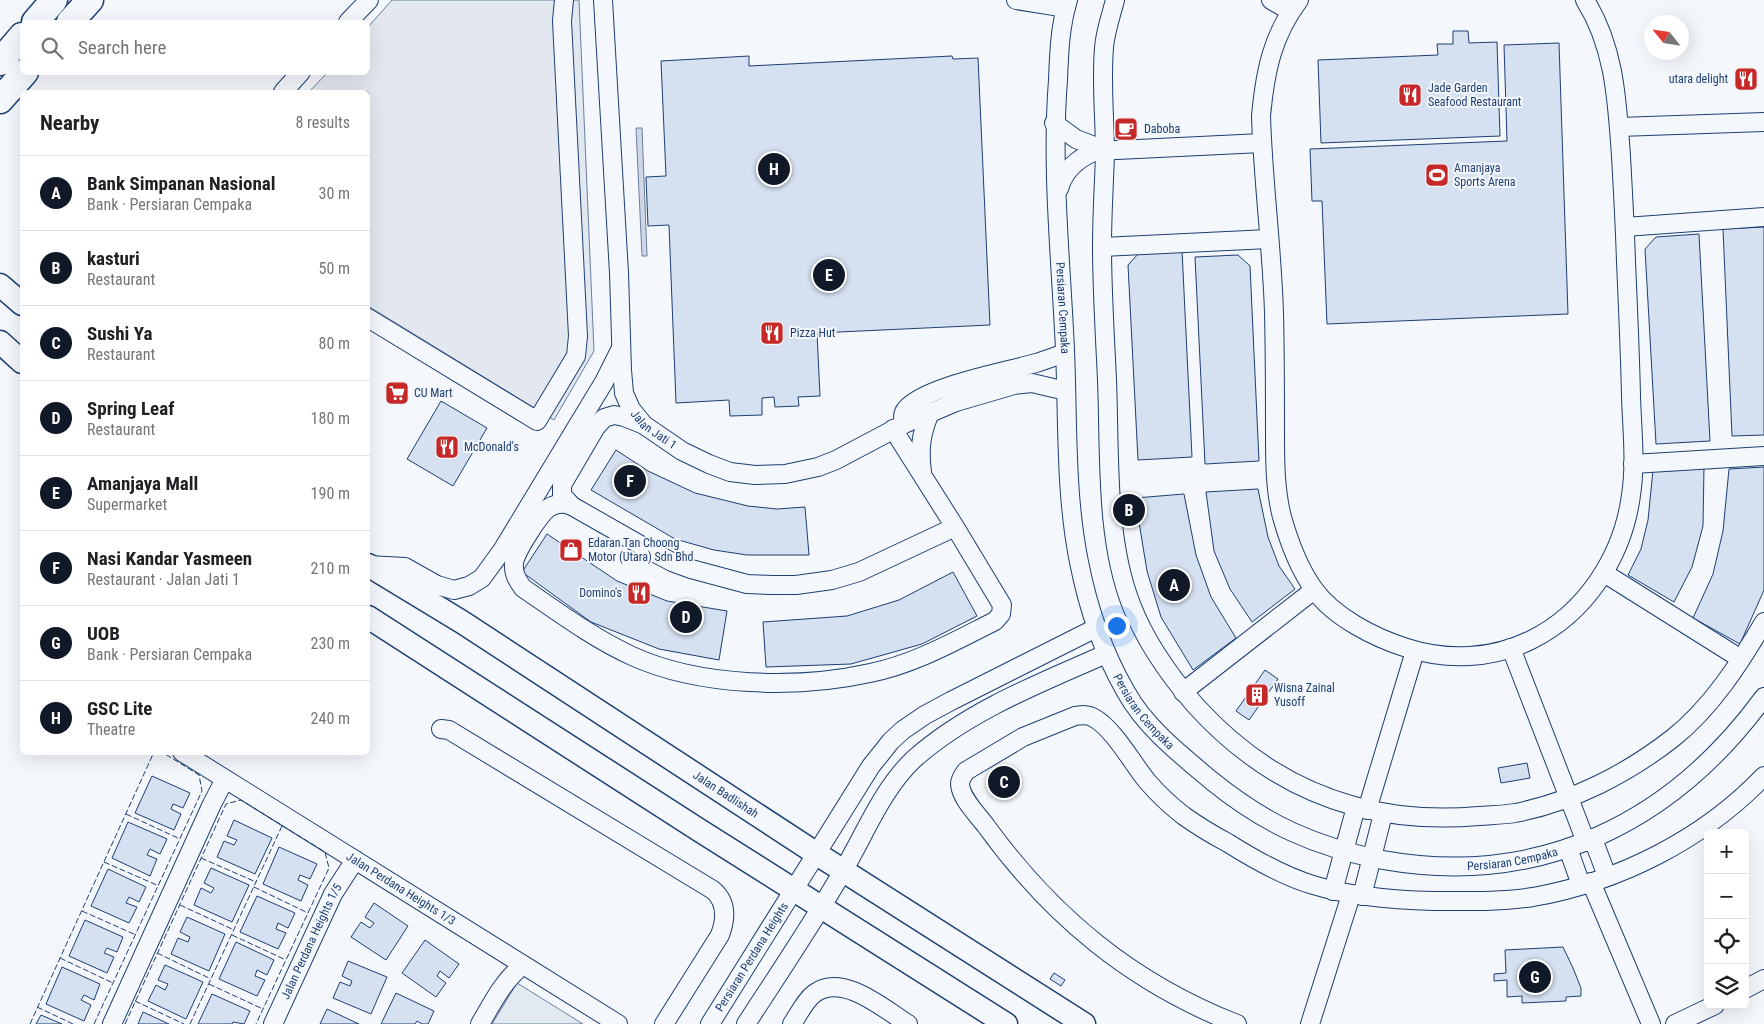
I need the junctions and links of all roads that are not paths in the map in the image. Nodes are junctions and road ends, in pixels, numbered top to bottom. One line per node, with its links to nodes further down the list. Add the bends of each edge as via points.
1 (54, 0): 12 (highway)
2 (90, 0): 13 (highway)
3 (369, 0): 14 (street)
4 (564, 0): 33 (street, via 562,20 578,351 537,421)
5 (604, 0): 35 (street, Jalan Jati 1)
6 (1016, 0): 10 (street)
7 (1115, 0): 25 (street, via 1104,44)
8 (1271, 0): 11 (street)
9 (1585, 0): 23 (street, via 1605,39 1616,90)
10 (1067, 4): 22 (street, Persiaran Cempaka, via 1060,40)
11 (1295, 6): 24 (street, via 1279,30 1270,56 1261,116)
12 (37, 20)
13 (72, 20)
14 (350, 20)
15 (20, 38): 16 (highway)
16 (0, 62)
17 (22, 75): 20 (highway)
18 (298, 75): 19 (street)
19 (285, 90)
20 (0, 100)
21 (1764, 122): 23 (street)
22 (1054, 123): 25 (street, via 1076,138); 26 (street, Persiaran Cempaka)
23 (1619, 127): 28 (street)
24 (1262, 143): 25 (street); 29 (street)
25 (1105, 150): 26 (street, via 1087,154 1072,165); 30 (street)
26 (1058, 194): 36 (street, Persiaran Cempaka)
27 (1764, 217): 28 (street)
28 (1625, 227): 43 (street)
29 (1269, 239): 30 (street); 51 (street, via 1274,312 1276,478 1282,516 1297,558)
30 (1102, 247): 59 (street, via 1110,487 1117,556 1130,603 1146,637)
31 (0, 286): 32 (main road)
32 (20, 302)
33 (370, 319)
34 (0, 342): 37 (main road)
35 (621, 348): 40 (street, Jalan Jati 1, via 624,393 631,409); 47 (street)
36 (1065, 353): 38 (street, Persiaran Cempaka); 41 (street, via 943,388 905,409)
37 (20, 360)
38 (1066, 391): 39 (street, Jalan Jati 1, via 1032,383 1014,385); 54 (street, Persiaran Cempaka, via 1073,523 1078,560)
39 (930, 413): 41 (street, Jalan Jati 1); 44 (street, via 920,444)
40 (644, 425): 41 (street, Jalan Jati 1, via 682,451 709,464 730,472 756,475 785,474 818,467); 45 (street, via 614,415 604,418 562,485 562,495)
41 (899, 426): 44 (street)
42 (1764, 456): 43 (street)
43 (1633, 464): 50 (street, via 1625,525)
44 (922, 475): 46 (street)
45 (572, 506): 46 (street, via 672,562 747,584 796,585 832,580 859,572); 47 (street, via 556,505 546,510)
46 (955, 526): 47 (street, via 1002,605 999,618 942,648 900,665 870,673 804,682 693,676 672,672 632,656 523,588 515,577)
47 (510, 552): 48 (street, via 482,578 454,590 437,585 405,567)
48 (370, 565)
49 (370, 566): 70 (main road, Jalan Badlishah, via 462,622)
50 (1604, 573): 55 (street, via 1572,612 1549,631); 58 (street)
51 (1314, 590): 56 (street, via 1337,612 1364,630); 59 (street)
52 (370, 618): 75 (main road)
53 (1764, 622): 58 (street)
54 (1096, 628): 57 (street, Persiaran Cempaka); 70 (street, Persiaran Perdana Heights, via 951,701 904,730 871,766)
55 (1511, 648): 56 (street, via 1482,656 1456,657); 65 (street)
56 (1415, 651): 66 (street)
57 (1106, 654): 69 (street, Persiaran Cempaka, via 1128,697 1174,750 1252,810 1292,833); 73 (street, via 956,727 914,760 896,779)
58 (1741, 659): 65 (street, via 1687,726 1632,766)
59 (1183, 692): 66 (street, via 1251,756 1318,794)
60 (1764, 697): 67 (street, Persiaran Cempaka, via 1732,738 1681,786 1633,819)
61 (441, 729): 87 (street, via 449,730 720,896 724,915 720,935)
62 (187, 755): 64 (street, Jalan Perdana Heights 1/3)
63 (1764, 776): 74 (street, via 1697,832 1654,856)
64 (225, 780): 72 (street, Jalan Perdana Heights 1/3); 83 (street)
65 (1570, 798): 66 (street, via 1514,812 1448,819); 67 (street)
66 (1369, 810): 69 (street); 71 (street)
67 (1589, 840): 68 (street, Persiaran Cempaka); 74 (street)
68 (1568, 848): 71 (street, Persiaran Cempaka, via 1520,861 1485,865 1430,866); 74 (street)
69 (1344, 852): 71 (street, Persiaran Cempaka); 76 (street)
70 (817, 854): 73 (main road, Jalan Badlishah); 75 (street, Persiaran Perdana Heights)
71 (1372, 858): 77 (street)
72 (355, 860): 79 (street, Jalan Perdana Heights 1/3); 84 (street, Jalan Perdana Heights 1/5, via 333,894)
73 (844, 870): 78 (street); 93 (main road, Jalan Badlishah)
74 (1593, 881): 77 (street, via 1533,897 1500,901 1416,900); 96 (street)
75 (794, 890): 78 (main road); 88 (street, Persiaran Perdana Heights)
76 (1333, 891): 77 (street); 94 (street, via 1281,873 1188,819 1148,782 1103,724 1084,714 1023,738 966,771 960,784 965,797 1005,852 1081,932 1122,964 1174,994)
77 (1357, 895): 95 (street)
78 (821, 907): 89 (street); 92 (main road)
79 (523, 965): 85 (street, via 500,989); 86 (street, Jalan Perdana Heights 1/3)
80 (1764, 979): 81 (street)
81 (1749, 987)
82 (1707, 1009): 97 (street)
83 (112, 1024)
84 (274, 1024)
85 (480, 1024)
86 (618, 1024)
87 (664, 1024)
88 (710, 1024)
89 (746, 1024)
90 (792, 1024): 91 (street, via 814,994 836,986 853,990)
91 (908, 1024)
92 (1006, 1024)
93 (1084, 1024)
94 (1237, 1024)
95 (1310, 1024)
96 (1651, 1024)
97 (1675, 1024)

